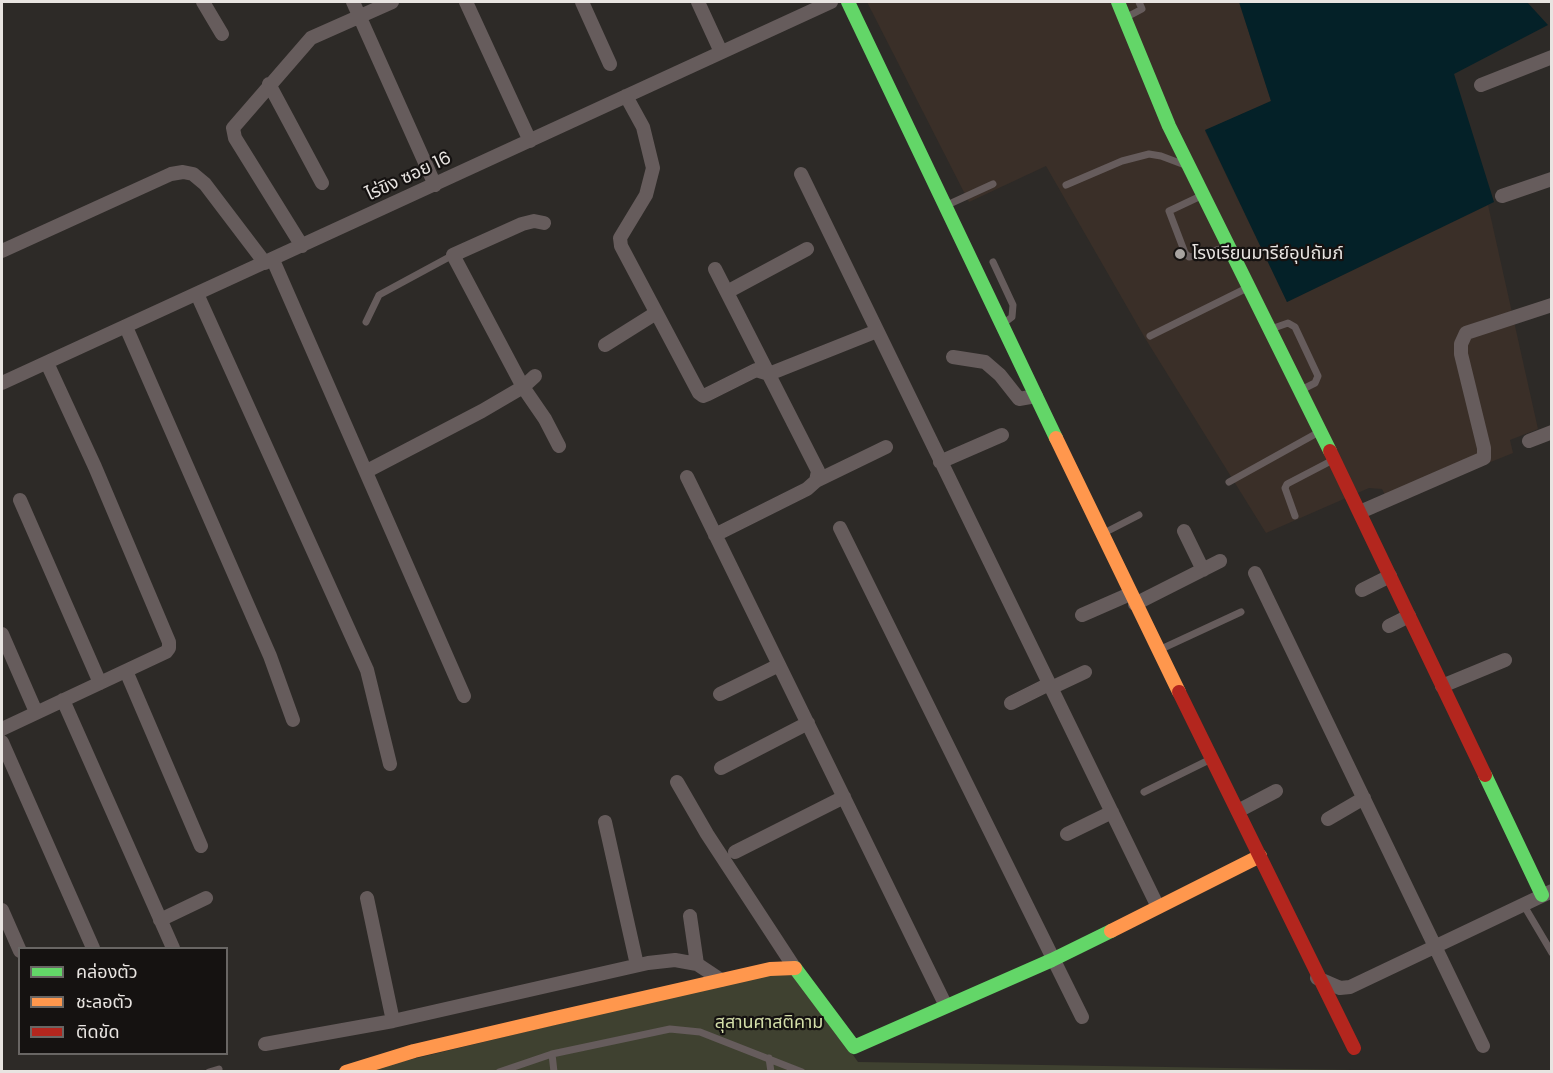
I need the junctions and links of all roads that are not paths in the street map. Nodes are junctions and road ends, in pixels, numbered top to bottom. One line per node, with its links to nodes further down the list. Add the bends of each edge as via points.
1 (203, 2): 13 (street)
2 (353, 2): 11 (street)
3 (392, 2): 11 (street)
4 (466, 2): 20 (street)
5 (582, 2): 16 (street)
6 (699, 2): 14 (street)
7 (831, 2): 14 (street, ไร่ขิง ซอย 16)
8 (848, 2): 30 (street)
9 (1118, 2): 12 (street)
10 (1139, 2): 12 (lane, via 1142,9)
11 (360, 16): 17 (street, via 311,38); 26 (street)
12 (1125, 18): 21 (street)
13 (222, 34)
14 (721, 51): 19 (street, ไร่ขิง ซอย 16)
15 (1551, 57): 18 (street)
16 (610, 64)
17 (269, 84): 24 (street); 32 (street, via 238,120 233,128 235,138)
18 (1481, 85)
19 (626, 96): 20 (street, ไร่ขิง ซอย 16); 44 (street, via 643,127 653,168 646,195 620,241)
20 (530, 141): 26 (street, ไร่ขิง ซอย 16)
21 (1188, 166): 27 (lane, via 1149,154); 28 (street)
22 (801, 174): 49 (street)
23 (1551, 178): 29 (street)
24 (322, 183)
25 (993, 184): 30 (lane)
26 (435, 185): 32 (street, ไร่ขิง ซอย 16)
27 (1066, 185)
28 (1203, 195): 33 (street); 33 (lane, via 1169,211 1185,253 1195,256)
29 (1502, 196)
30 (945, 206): 46 (street)
31 (544, 223): 36 (street, via 522,224)
32 (302, 246): 37 (street, ไร่ขิง ซอย 16)
33 (1228, 247): 40 (street)
34 (807, 249): 41 (street)
35 (2, 250): 37 (street, via 183,172 193,174 205,184)
36 (453, 255): 45 (lane, via 379,295); 57 (street)
37 (269, 261): 42 (street, ไร่ขิง ซอย 16); 68 (street)
38 (993, 262): 46 (lane, via 1013,305 1012,317)
39 (715, 269): 41 (street)
40 (1248, 288): 48 (street); 50 (lane)
41 (726, 292): 54 (street)
42 (197, 294): 47 (street, ไร่ขิง ซอย 16); 109 (street, via 367,670)
43 (1551, 304): 73 (street, via 1466,333 1461,344 1484,458)
44 (657, 313): 51 (street); 54 (street, via 703,396 756,370)
45 (366, 322)
46 (1002, 325): 59 (street)
47 (126, 327): 53 (street, ไร่ขิง ซอย 16); 104 (street, via 270,656)
48 (1269, 330): 58 (street); 58 (lane, via 1288,323 1295,327 1318,376 1315,383)
49 (877, 331): 54 (street); 67 (street)
50 (1150, 336)
51 (605, 345)
52 (954, 357): 59 (street, via 985,362 1019,399)
53 (47, 363): 56 (street, ไร่ขิง ซอย 16); 94 (street, via 169,642 166,652)
54 (769, 374): 70 (street, via 818,471)
55 (535, 376): 57 (street)
56 (2, 383)
57 (523, 387): 64 (street); 68 (street)
58 (1299, 391): 60 (street)
59 (1036, 396): 78 (street)
60 (1319, 432): 66 (street); 71 (lane)
61 (1551, 432): 63 (street)
62 (1002, 435): 67 (street)
63 (1529, 441)
64 (559, 446)
65 (886, 447): 70 (street)
66 (1333, 460): 73 (street); 75 (lane, via 1284,488)
67 (940, 462): 97 (street)
68 (367, 471): 100 (street)
69 (687, 477): 79 (street)
70 (816, 481): 79 (street)
71 (1229, 482)
72 (20, 500): 96 (street)
73 (1360, 512): 83 (street)
74 (1138, 515): 78 (lane)
75 (1295, 516)
76 (840, 528): 137 (street)
77 (1184, 531): 81 (street)
78 (1102, 534): 85 (street)
79 (715, 536): 93 (street)
80 (1220, 561): 81 (street)
81 (1203, 570): 85 (street)
82 (1255, 573): 115 (street)
83 (1390, 576): 84 (street); 88 (street)
84 (1362, 590)
85 (1133, 599): 87 (street); 91 (street)
86 (1241, 612): 91 (lane)
87 (1082, 615)
88 (1409, 616): 89 (street); 98 (street)
89 (1389, 626)
90 (2, 634): 103 (street)
91 (1158, 651): 108 (street)
92 (1505, 660): 98 (street)
93 (779, 665): 99 (street); 105 (street)
94 (126, 671): 96 (street); 121 (street)
95 (1085, 672): 97 (street)
96 (100, 683): 101 (street)
97 (1050, 686): 102 (street); 117 (street)
98 (1442, 686): 124 (street)
99 (720, 694)
100 (464, 696)
101 (63, 700): 103 (street); 131 (street)
102 (1011, 703)
103 (36, 712): 106 (street)
104 (293, 720)
105 (808, 723): 110 (street); 114 (street)
106 (2, 729)
107 (2, 742): 134 (street)
108 (1211, 759): 113 (lane); 116 (street)
109 (390, 764)
110 (720, 768)
111 (677, 782): 140 (street)
112 (1276, 791): 116 (street)
113 (1144, 792)
114 (844, 797): 122 (street); 143 (street)
115 (1365, 798): 118 (street); 132 (street)
116 (1238, 811): 123 (street)
117 (1112, 812): 120 (street); 128 (street)
118 (1328, 819)
119 (605, 822): 139 (street)
120 (1067, 834)
121 (201, 846)
122 (735, 852)
123 (1260, 856): 128 (street); 141 (street)
124 (1546, 893): 127 (street)
125 (206, 898): 131 (street)
126 (367, 898): 145 (street)
127 (1523, 904): 132 (street); 136 (lane)
128 (1158, 907): 137 (street)
129 (2, 910): 133 (street)
130 (690, 916): 138 (street)
131 (160, 920): 135 (street)
132 (1436, 944): 141 (street, via 1350,987 1340,988); 147 (street)
133 (18, 947)
134 (93, 947)
135 (173, 947)
136 (1551, 953)
137 (1052, 960): 143 (street); 144 (street)
138 (698, 964): 139 (street, via 675,960); 142 (street)
139 (637, 965): 145 (street)
140 (794, 967): 142 (street); 143 (street, via 854,1047)
141 (1317, 978): 148 (street)
142 (722, 980): 153 (street, via 414,1051)
143 (946, 1006)
144 (1082, 1017)
145 (393, 1021): 146 (street)
146 (264, 1044)
147 (1483, 1046)
148 (1354, 1048)
149 (552, 1053): 150 (lane, via 670,1029 700,1032); 154 (lane); 155 (lane)
150 (769, 1058): 156 (lane); 157 (lane)
151 (219, 1069): 152 (lane)
152 (209, 1071)
153 (346, 1071)
154 (499, 1071)
155 (554, 1071)
156 (771, 1071)
157 (802, 1071)

